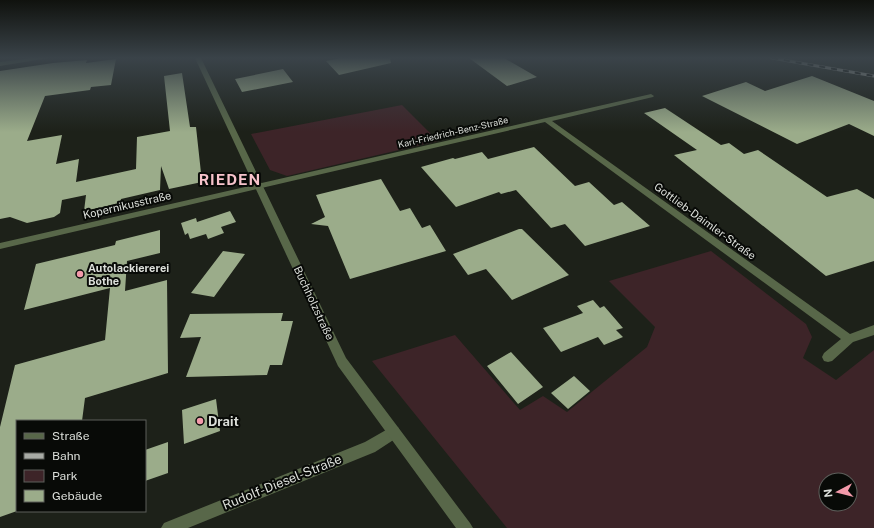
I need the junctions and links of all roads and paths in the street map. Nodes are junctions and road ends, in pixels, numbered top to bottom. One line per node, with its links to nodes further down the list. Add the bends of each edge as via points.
1 (210, 83): 4 (street, Buchholzstraße)
2 (651, 96): 3 (street, Karl-Friedrich-Benz-Straße)
3 (548, 121): 4 (street, Karl-Friedrich-Benz-Straße); 7 (street, Gottlieb-Daimler-Straße)
4 (259, 187): 5 (street, Kopernikusstraße); 9 (street, Buchholzstraße, via 342,362)
5 (0, 246)
6 (874, 330): 7 (street)
7 (849, 339): 8 (street)
8 (828, 357)
9 (394, 432): 10 (street, Rudolf-Diesel-Straße, via 370,447); 11 (street, Buchholzstraße)
10 (168, 528)
11 (465, 528)

